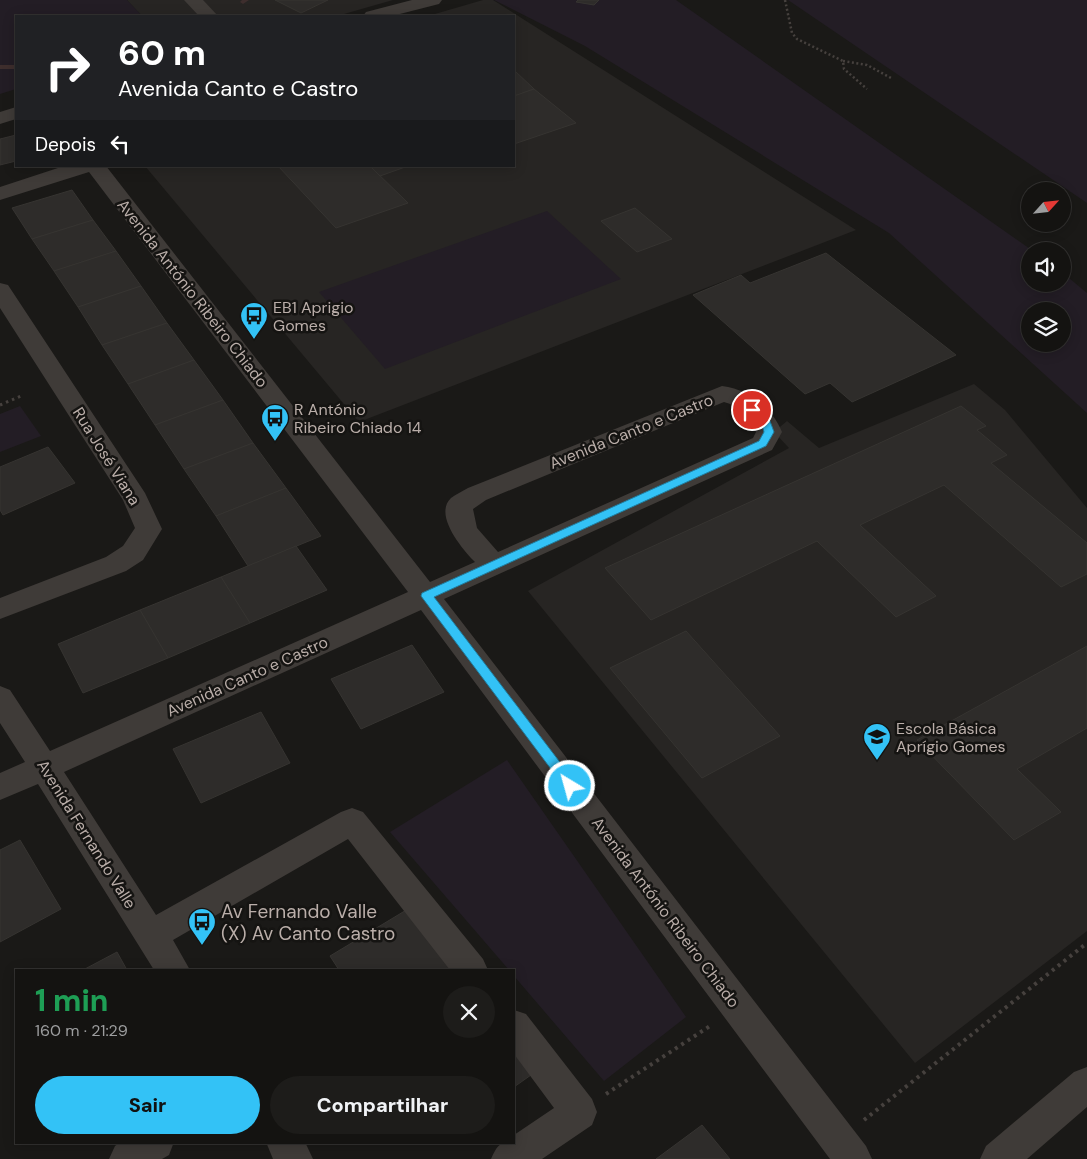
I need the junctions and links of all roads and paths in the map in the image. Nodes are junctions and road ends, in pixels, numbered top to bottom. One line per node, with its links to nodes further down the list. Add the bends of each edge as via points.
1 (194, 0): 4 (street)
2 (434, 0): 5 (street)
3 (785, 0): 6 (path, via 792,34)
4 (209, 15)
5 (376, 15)
6 (843, 62): 7 (path, via 867,65); 8 (path, via 844,68)
7 (891, 78)
8 (867, 89)
9 (15, 113): 10 (street)
10 (0, 118)
11 (82, 167): 13 (street)
12 (96, 167): 18 (street, Avenida António Ribeiro Chiado)
13 (0, 194)
14 (0, 290): 19 (street, Rua José Viana, via 136,499 149,529 133,553 116,564)
15 (21, 396): 16 (path)
16 (0, 405)
17 (495, 565): 17 (street, Avenida Canto e Castro, via 762,444 769,432 766,423 738,397 722,394 477,494 460,505 458,514 464,531); 18 (street, Avenida Canto e Castro)
18 (426, 596): 21 (street, Avenida Canto e Castro); 33 (street, Avenida António Ribeiro Chiado)
19 (0, 609)
20 (0, 698): 21 (street, Avenida Fernando Valle)
21 (44, 767): 22 (street, Avenida Canto e Castro); 23 (street, Avenida Fernando Valle)
22 (0, 787)
23 (151, 935): 25 (street, Avenida Fernando Valle); 26 (street, via 352,821)
24 (1087, 943): 33 (path)
25 (172, 969)
26 (470, 969)
27 (515, 1027): 36 (street, via 579,1112)
28 (699, 1033): 29 (path)
29 (639, 1072)
30 (1087, 1084): 37 (street)
31 (153, 1144): 34 (street)
32 (285, 1144): 35 (street)
33 (846, 1150)
34 (128, 1159)
35 (294, 1159)
36 (510, 1159)
37 (999, 1159)

